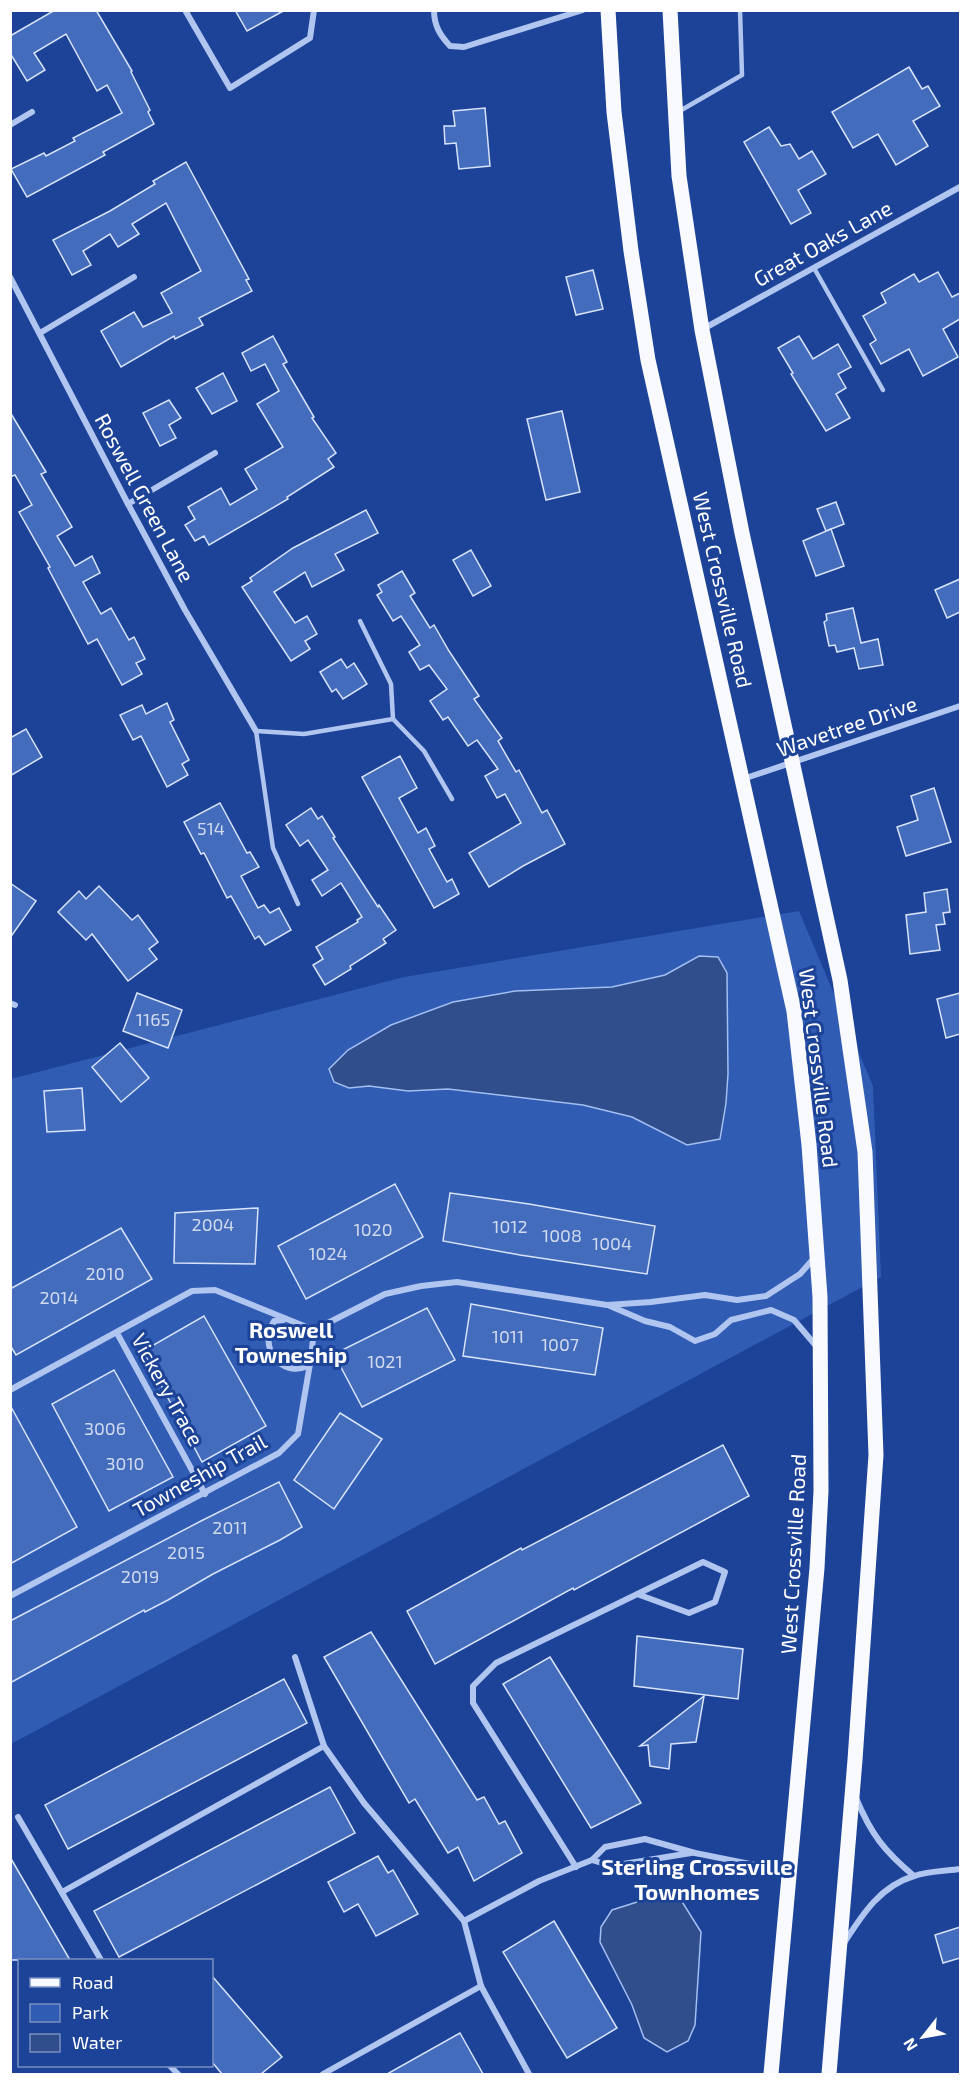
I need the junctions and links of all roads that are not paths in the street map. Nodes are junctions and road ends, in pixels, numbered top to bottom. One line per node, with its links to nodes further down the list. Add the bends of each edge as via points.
1 (184, 10): 2 (street, via 230,88 310,38)
2 (314, 10)
3 (434, 10): 8 (street, via 439,34 450,46 464,47)
4 (583, 10): 8 (street)
5 (608, 10): 26 (main road, West Crossville Road, via 614,112 648,360)
6 (670, 10): 10 (main road, West Crossville Road)
7 (740, 10): 10 (lane, via 742,75)
8 (561, 14)
9 (32, 112): 11 (street)
10 (676, 113): 16 (main road, West Crossville Road, via 679,176)
11 (10, 125)
12 (960, 187): 13 (street, Great Oaks Lane)
13 (814, 268): 16 (street, Great Oaks Lane); 18 (lane)
14 (10, 277): 17 (street, Roswell Green Lane)
15 (134, 277): 17 (street)
16 (702, 330): 25 (main road, West Crossville Road)
17 (40, 333): 20 (street, Roswell Green Lane)
18 (882, 390)
19 (215, 453): 20 (street)
20 (128, 504): 24 (street, Roswell Green Lane)
21 (360, 621): 23 (lane, via 391,684)
22 (960, 706): 25 (street, Wavetree Drive)
23 (393, 718): 24 (lane, via 304,734); 27 (lane, via 424,751)
24 (256, 731): 28 (lane, via 273,848)
25 (793, 763): 26 (street, Wavetree Drive); 42 (main road, West Crossville Road, via 840,980 865,1152 876,1455)
26 (743, 779): 29 (main road, West Crossville Road, via 794,1011)
27 (452, 800)
28 (298, 904)
29 (817, 1254): 30 (street, via 800,1274 766,1296 737,1300 705,1295); 34 (main road, West Crossville Road)
30 (607, 1305): 32 (street, via 457,1282 385,1294); 34 (street, via 670,1327 695,1341 715,1334 731,1320 771,1310 794,1320)
31 (287, 1320): 32 (street); 33 (street, via 216,1290 192,1291); 35 (street, via 274,1321 269,1329 269,1347 276,1360 298,1370 308,1366)
32 (314, 1330): 35 (street, Towneship Trail)
33 (117, 1333): 36 (street); 37 (street, Vickery Trace)
34 (821, 1352): 48 (main road, West Crossville Road, via 818,1568)
35 (311, 1358): 37 (street, Towneship Trail, via 298,1434 279,1454)
36 (10, 1390)
37 (205, 1494): 39 (street, Towneship Trail)
38 (637, 1594): 38 (street, via 703,1562 725,1572 715,1602 689,1613); 46 (street, via 495,1663 473,1686 473,1703)
39 (10, 1596)
40 (295, 1657): 41 (street)
41 (324, 1746): 50 (street); 51 (street, via 364,1803)
42 (852, 1788): 49 (street, via 867,1825 892,1858); 52 (main road, West Crossville Road)
43 (18, 1817): 50 (street)
44 (695, 1853): 45 (street, via 611,1866); 45 (street, via 645,1839 605,1847); 48 (street)
45 (592, 1860): 46 (street)
46 (576, 1867): 51 (street, via 539,1881)
47 (960, 1869): 49 (street)
48 (790, 1872): 57 (main road, West Crossville Road)
49 (914, 1876): 52 (street, via 889,1887 869,1906)
50 (62, 1892): 53 (street)
51 (464, 1921): 54 (street)
52 (838, 1951): 58 (main road, West Crossville Road)
53 (100, 1959)
54 (481, 1986): 55 (street); 56 (street)
55 (323, 2074)
56 (529, 2074)
57 (771, 2074)
58 (829, 2074)

